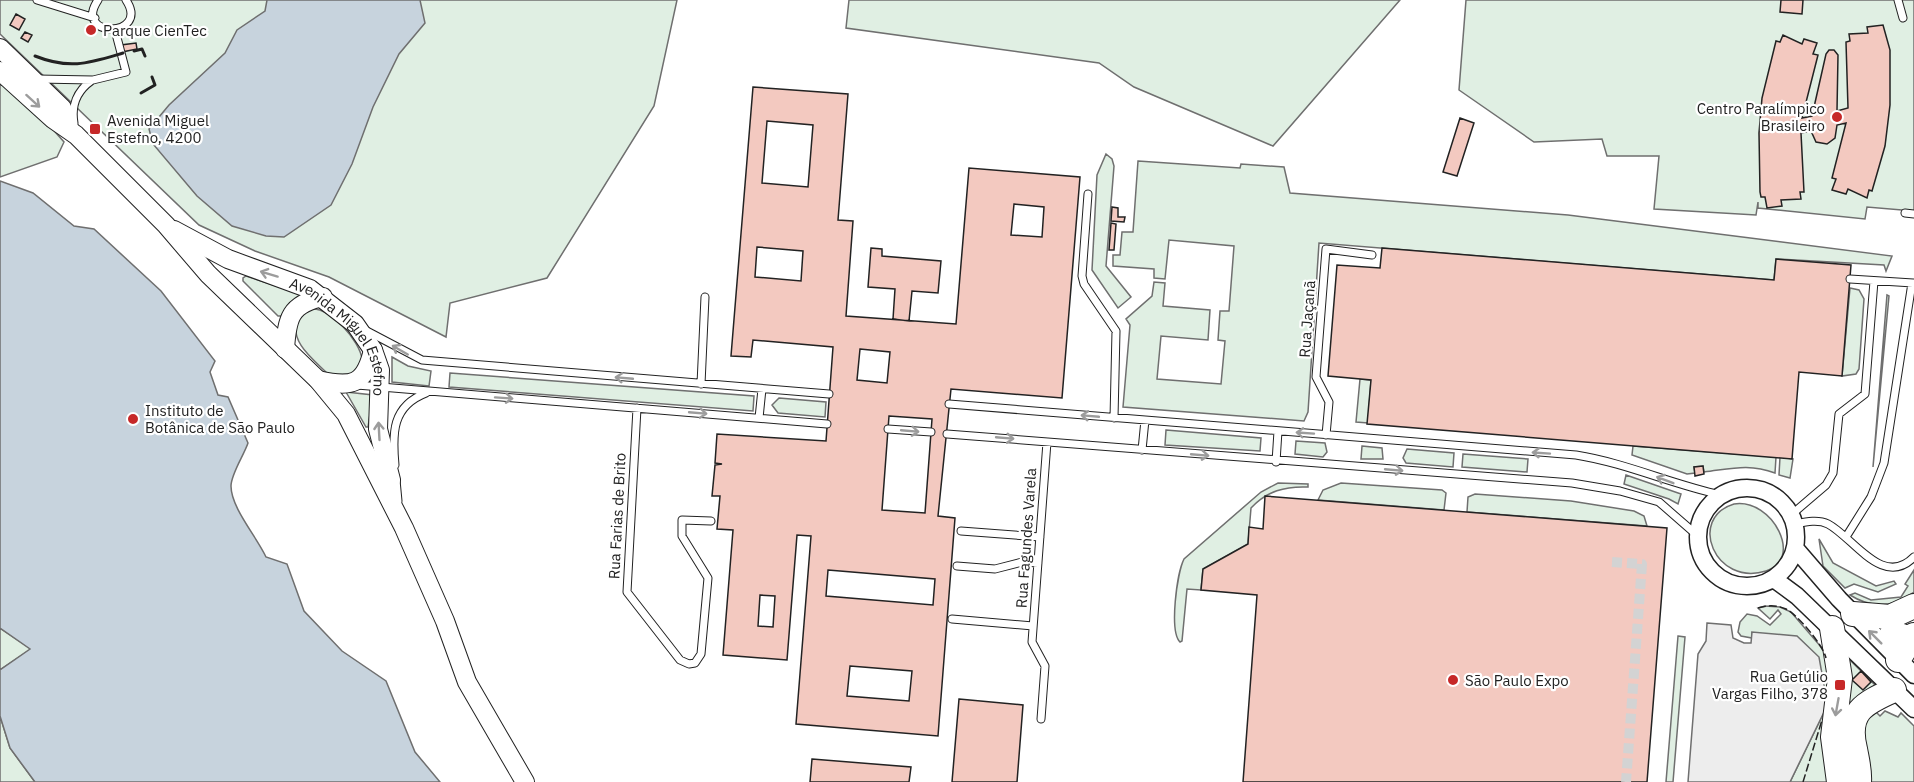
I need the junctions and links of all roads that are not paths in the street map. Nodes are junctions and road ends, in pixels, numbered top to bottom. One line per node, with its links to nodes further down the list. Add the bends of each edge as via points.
1 (37, 0): 5 (lane)
2 (98, 0): 5 (lane)
3 (1898, 0): 6 (lane)
4 (130, 2): 7 (lane, via 126,24)
5 (94, 18): 7 (lane, via 101,27)
6 (1903, 18)
7 (115, 30): 11 (lane, via 126,72)
8 (0, 48): 10 (main road, Avenida Miguel Estefno)
9 (0, 71): 12 (main road, Avenida Miguel Estefno, one-way to 12)
10 (34, 79): 11 (lane); 12 (main road, Avenida Miguel Estefno, via 62,108)
11 (93, 80): 12 (lane, via 81,88 76,99)
12 (73, 132): 16 (main road, Avenida Miguel Estefno)
13 (1088, 194): 36 (lane, via 1082,276 1116,332)
14 (1905, 213): 15 (lane)
15 (1914, 214)
16 (166, 225): 21 (main road, Avenida Miguel Estefno, one-way to 16, via 291,281 228,259); 24 (main road, Avenida Miguel Estefno, via 208,274)
17 (1372, 255): 43 (lane, Rua Jaçanã, via 1326,249 1316,377 1329,402)
18 (1850, 279): 19 (lane)
19 (1874, 281): 20 (lane); 49 (lane, via 1865,394 1839,414 1835,465 1826,485)
20 (1913, 283): 55 (lane, via 1884,463 1871,497)
21 (322, 297): 23 (main road, Avenida Miguel Estefno); 24 (main road, via 307,300 293,312)
22 (705, 297): 27 (lane)
23 (355, 324): 25 (main road, Avenida Miguel Estefno); 27 (lane, one-way to 23, via 422,360)
24 (285, 349): 26 (main road, Avenida Miguel Estefno)
25 (374, 350): 28 (main road, via 366,374); 29 (main road, Avenida Miguel Estefno)
26 (318, 380): 28 (main road); 51 (main road, Avenida Miguel Estefno, via 346,414)
27 (701, 384): 30 (lane)
28 (349, 385): 29 (lane)
29 (381, 387): 31 (lane); 48 (main road, Avenida Miguel Estefno, one-way to 29, via 378,429)
30 (762, 389): 32 (lane); 35 (lane)
31 (428, 392): 34 (lane, one-way to 34); 48 (lane, via 398,413 394,461)
32 (829, 394)
33 (949, 404): 36 (lane, one-way to 33)
34 (637, 408): 35 (lane, one-way to 35); 50 (lane, Rua Farias de Brito, via 627,592 680,660 689,664 695,663 701,654 708,578 681,536 682,520)
35 (759, 418): 38 (lane)
36 (1114, 418): 37 (lane)
37 (1145, 420): 40 (lane); 45 (lane)
38 (827, 424)
39 (888, 429): 41 (lane, one-way to 41)
40 (1278, 431): 43 (lane, one-way to 40); 46 (lane)
41 (931, 432)
42 (947, 434): 44 (lane, one-way to 44)
43 (1326, 435): 47 (lane, one-way to 43, via 1686,488 1599,459)
44 (1047, 442): 45 (lane); 54 (lane, Rua Fagundes Varela)
45 (1142, 450): 46 (lane, one-way to 46)
46 (1276, 462): 53 (lane, one-way to 53, via 1572,483 1620,491 1668,507)
47 (1721, 495): 49 (street, via 1736,489 1768,492 1782,502); 53 (street, via 1701,520)
48 (398, 501): 51 (main road, Avenida Miguel Estefno)
49 (1793, 519): 55 (lane, via 1822,522); 56 (street)
50 (711, 521)
51 (404, 528): 73 (main road, Avenida Miguel Estefno, via 467,682)
52 (961, 531): 54 (lane)
53 (1698, 536): 61 (street, via 1701,554 1710,570 1725,581 1741,586)
54 (1040, 537): 58 (lane, Rua Fagundes Varela)
55 (1846, 537): 57 (lane, via 1885,567 1900,567)
56 (1795, 548): 60 (street); 61 (street, via 1787,566)
57 (1914, 557)
58 (1038, 563): 59 (lane, via 1022,562 995,569); 67 (lane, Rua Fagundes Varela)
59 (957, 566)
60 (1816, 575): 62 (street); 64 (street)
61 (1774, 579): 62 (street)
62 (1797, 596): 68 (street)
63 (1914, 606): 65 (highway)
64 (1853, 614): 65 (highway); 69 (street, one-way to 64)
65 (1890, 617): 69 (highway, via 1894,633)
66 (952, 620): 67 (lane)
67 (1033, 626): 72 (lane, Rua Fagundes Varela, via 1033,646 1045,666)
68 (1832, 628): 70 (street); 74 (highway, one-way to 74, via 1840,678 1833,737)
69 (1910, 657)
70 (1896, 691): 71 (street); 75 (highway, via 1870,700 1852,726)
71 (1914, 709)
72 (1041, 719)
73 (525, 782)
74 (1839, 782)
75 (1859, 782)

